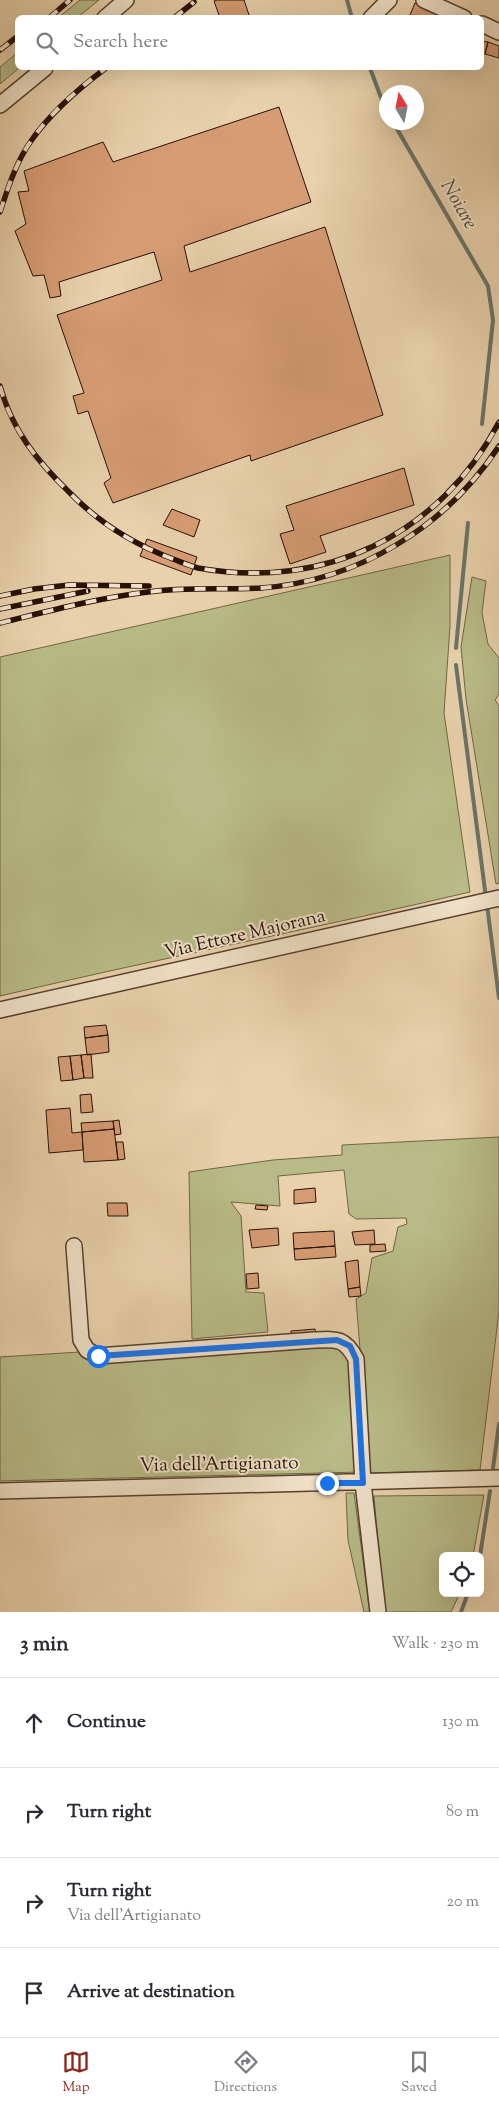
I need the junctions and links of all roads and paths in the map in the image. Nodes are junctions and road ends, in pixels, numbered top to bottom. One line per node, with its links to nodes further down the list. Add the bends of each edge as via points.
1 (126, 0): 4 (street)
2 (389, 0): 5 (street)
3 (424, 0): 6 (street)
4 (109, 15)
5 (374, 15)
6 (457, 15)
7 (484, 25): 8 (street)
8 (499, 32)
9 (44, 70): 10 (street)
10 (0, 105)
11 (498, 898): 12 (street, Via Ettore Majorana)
12 (0, 1010)
13 (74, 1246): 15 (street, via 81,1340 87,1350 98,1356 315,1340 337,1340 350,1346 356,1359)
14 (499, 1478): 15 (street, Via dell'Artigianato)
15 (363, 1483): 16 (street, Via dell'Artigianato); 17 (street)
16 (0, 1491)
17 (378, 1612)

